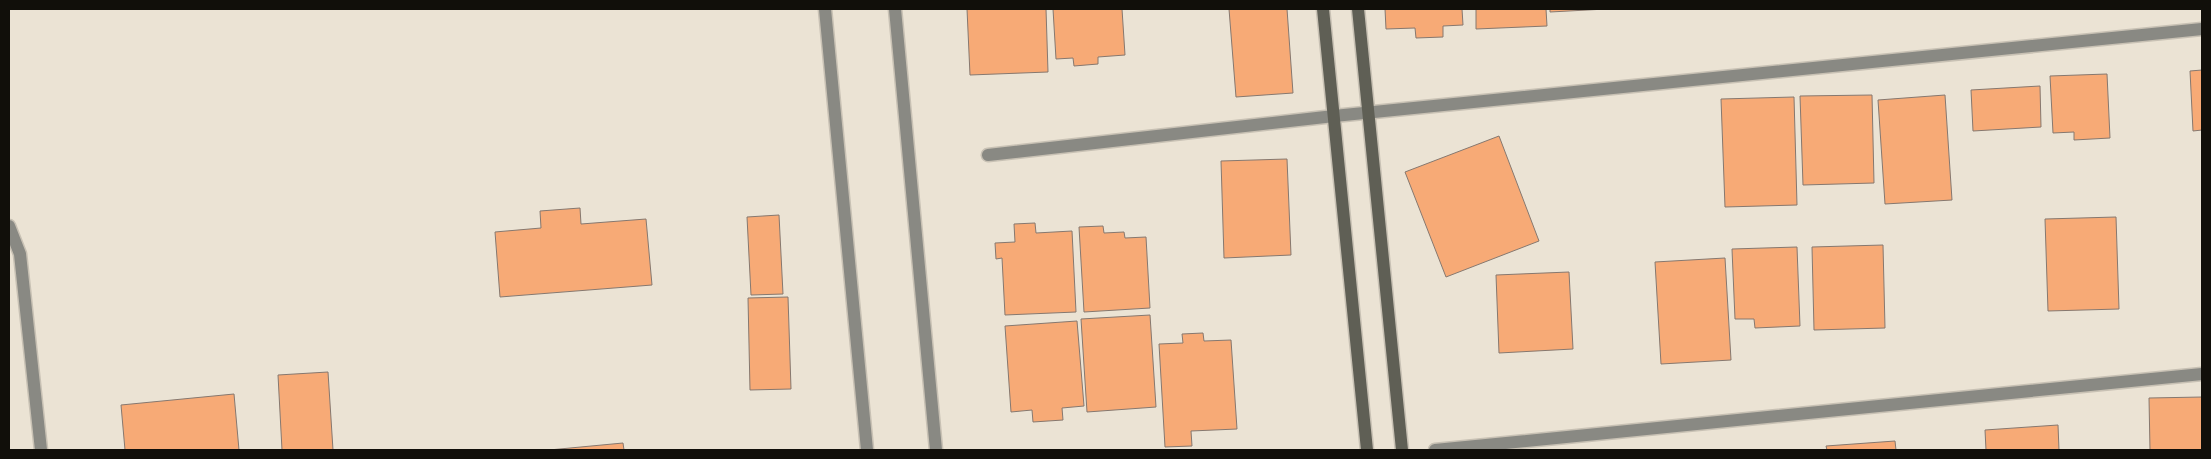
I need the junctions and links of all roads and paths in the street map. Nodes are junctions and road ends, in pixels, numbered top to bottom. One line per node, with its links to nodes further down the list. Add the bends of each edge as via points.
1 (826, 9): 12 (street)
2 (895, 9): 13 (street)
3 (1323, 9): 7 (main road)
4 (1358, 9): 6 (main road)
5 (2202, 29): 6 (street)
6 (1369, 112): 7 (street); 15 (main road)
7 (1334, 116): 8 (street); 14 (main road)
8 (988, 154)
9 (9, 226): 11 (street, via 20,254)
10 (2202, 374): 16 (street)
11 (41, 450)
12 (867, 450)
13 (936, 450)
14 (1367, 450)
15 (1402, 450)
16 (1435, 450)

